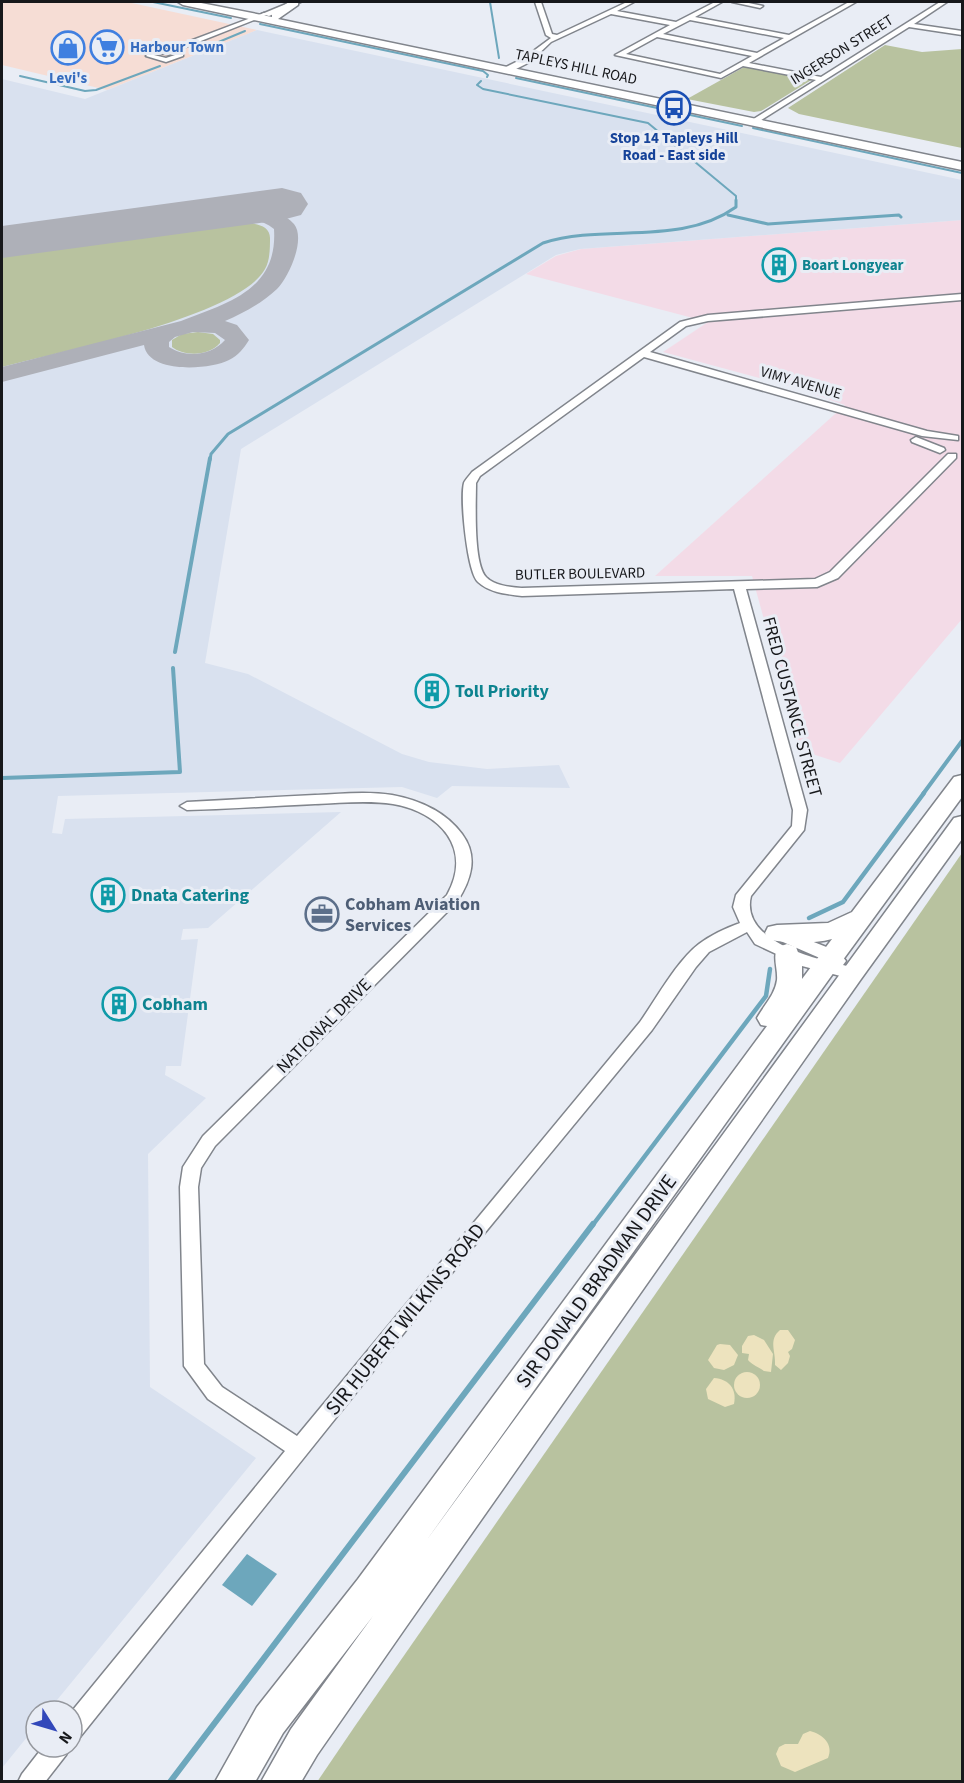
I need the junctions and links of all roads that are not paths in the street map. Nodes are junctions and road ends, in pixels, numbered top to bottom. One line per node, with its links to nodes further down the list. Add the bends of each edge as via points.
1 (183, 2): 12 (main road, TAPLEYS HILL ROAD)
2 (207, 2): 12 (main road, TAPLEYS HILL ROAD)
3 (295, 2): 12 (main road)
4 (538, 2): 19 (street, via 549,35)
5 (631, 2): 11 (street)
6 (719, 2): 13 (street)
7 (735, 2): 10 (street)
8 (853, 2): 20 (street)
9 (941, 2): 15 (street, INGERSON STREET)
10 (760, 6)
11 (609, 12): 14 (street); 19 (street)
12 (259, 15): 16 (main road); 22 (street); 25 (main road, TAPLEYS HILL ROAD); 27 (main road, TAPLEYS HILL ROAD)
13 (688, 18): 14 (street); 20 (street)
14 (676, 24): 18 (street)
15 (907, 26): 17 (street); 29 (street, INGERSON STREET)
16 (229, 27): 21 (street)
17 (963, 33)
18 (655, 35): 23 (street); 26 (street, via 619,55 721,76)
19 (557, 37): 24 (street)
20 (789, 37): 23 (street)
21 (172, 50): 22 (street); 22 (street, via 156,51 150,56 170,60)
22 (180, 53)
23 (758, 55): 26 (street)
24 (529, 56): 25 (main road); 27 (street); 28 (main road, via 530,66)
25 (485, 60): 27 (main road, TAPLEYS HILL ROAD)
26 (742, 64): 29 (street)
27 (511, 67): 28 (main road, TAPLEYS HILL ROAD); 30 (main road, TAPLEYS HILL ROAD)
28 (542, 72): 30 (main road, TAPLEYS HILL ROAD)
29 (822, 80): 30 (street, INGERSON STREET)
30 (758, 120): 31 (main road, TAPLEYS HILL ROAD); 32 (main road, TAPLEYS HILL ROAD)
31 (963, 161)
32 (963, 166)
33 (963, 297): 34 (street, BUTLER BOULEVARD, via 693,321)
34 (642, 353): 35 (street, BUTLER BOULEVARD); 36 (street, VIMY AVENUE, via 926,434)
35 (632, 360): 37 (street, VIMY AVENUE, via 919,440); 39 (street, BUTLER BOULEVARD, via 476,474 470,483 475,569 488,584 522,592)
36 (958, 438): 37 (street, via 941,442)
37 (940, 450): 38 (street, VIMY AVENUE)
38 (957, 457): 39 (street, BUTLER BOULEVARD, via 834,575 804,585)
39 (740, 587): 44 (street, FRED CUSTANCE STREET, via 800,810 799,827 744,895 741,907)
40 (963, 782): 43 (main road, SIR DONALD BRADMAN DRIVE)
41 (187, 806): 48 (street, NATIONAL DRIVE, via 391,800 439,818 456,835 464,854 463,877 452,898 209,1141 192,1167 189,1187 194,1366 215,1393)
42 (963, 824): 46 (main road, SIR DONALD BRADMAN DRIVE)
43 (861, 918): 45 (main road, via 840,931); 46 (main road, SIR DONALD BRADMAN DRIVE)
44 (750, 924): 45 (street); 45 (street, via 760,940); 48 (street, SIR HUBERT WILKINS ROAD, via 704,948 690,963 646,1026)
45 (782, 943): 46 (street); 46 (street); 47 (main road, via 792,972 785,999 743,1052)
46 (836, 966): 47 (main road, SIR DONALD BRADMAN DRIVE); 53 (main road, SIR DONALD BRADMAN DRIVE)
47 (741, 1082): 52 (main road, SIR DONALD BRADMAN DRIVE, via 370,1591 270,1720)
48 (299, 1449): 49 (street, SIR HUBERT WILKINS ROAD)
49 (84, 1714)
50 (48, 1759): 51 (street)
51 (30, 1782)
52 (234, 1782)
53 (280, 1782)

